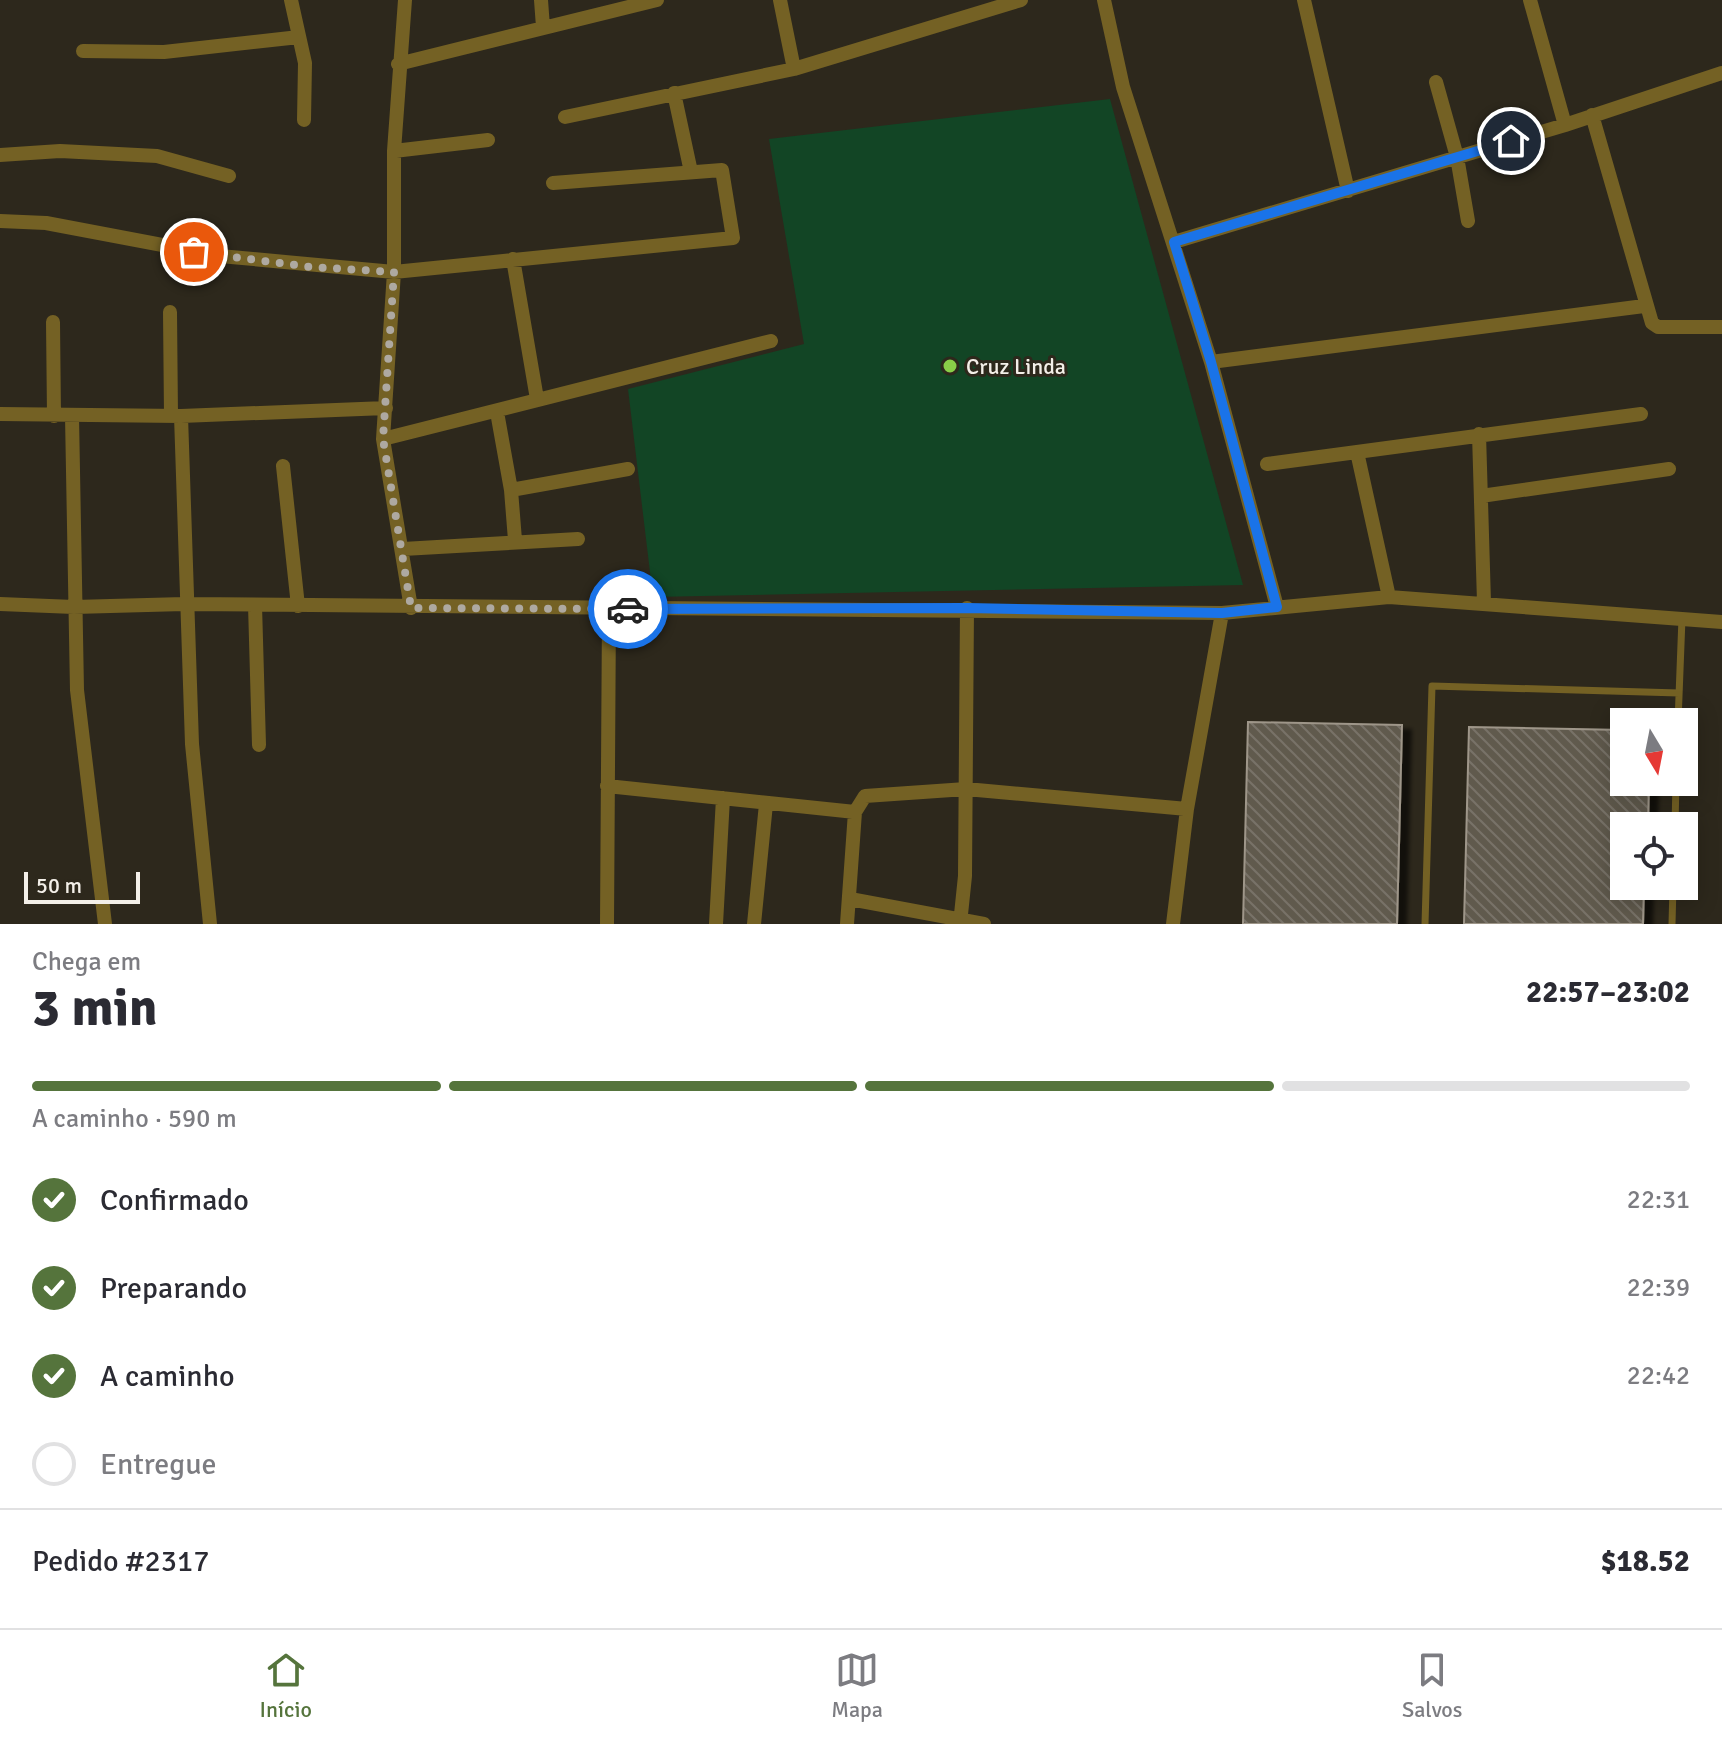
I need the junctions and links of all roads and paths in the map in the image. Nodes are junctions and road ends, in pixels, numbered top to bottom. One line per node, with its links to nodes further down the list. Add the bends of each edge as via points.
1 (291, 0): 12 (street)
2 (405, 0): 14 (street)
3 (541, 0): 11 (street)
4 (657, 0): 10 (street)
5 (780, 0): 15 (street)
6 (1021, 0): 15 (street)
7 (1104, 0): 33 (street, via 1123,87)
8 (1304, 0): 30 (street)
9 (1530, 0): 22 (street)
10 (632, 4): 11 (street)
11 (543, 27): 14 (street)
12 (299, 37): 13 (street, via 164,52); 21 (street, via 306,80)
13 (83, 51)
14 (398, 64): 24 (street)
15 (794, 69): 18 (street)
16 (1722, 73): 19 (street)
17 (1436, 82): 26 (street)
18 (674, 93): 20 (street); 27 (street)
19 (1592, 115): 22 (street); 36 (street)
20 (565, 117)
21 (304, 120)
22 (1565, 125): 26 (street)
23 (488, 140): 24 (street)
24 (394, 151): 35 (street)
25 (0, 155): 28 (street, via 60,151 157,156)
26 (1457, 157): 30 (street); 32 (street)
27 (691, 172): 29 (street); 34 (street, via 722,170 732,241)
28 (229, 176)
29 (553, 183)
30 (1348, 191): 33 (street)
31 (0, 221): 35 (street, via 46,223 220,256)
32 (1468, 221)
33 (1174, 242): 41 (street)
34 (513, 259): 35 (street); 42 (street)
35 (394, 272): 43 (street)
36 (1644, 306): 39 (street, via 1658,327); 41 (street)
37 (170, 312): 49 (street)
38 (53, 322): 47 (street)
39 (1722, 327)
40 (771, 341): 42 (street)
41 (1211, 362): 69 (street)
42 (537, 399): 44 (street)
43 (386, 408): 49 (street); 51 (street)
44 (497, 412): 51 (street); 57 (street)
45 (0, 414): 47 (street)
46 (1641, 414): 50 (street)
47 (54, 416): 48 (street)
48 (72, 416): 49 (street); 68 (street)
49 (176, 416): 65 (street)
50 (1479, 434): 52 (street); 58 (street)
51 (383, 439): 61 (street)
52 (1357, 452): 53 (street); 62 (street)
53 (1267, 464)
54 (283, 466): 67 (street)
55 (628, 469): 57 (street)
56 (1669, 469): 58 (street)
57 (511, 490): 60 (street)
58 (1481, 496): 63 (street)
59 (578, 539): 60 (street)
60 (515, 540): 61 (street)
61 (403, 549): 70 (street)
62 (1389, 597): 63 (street); 69 (street)
63 (1484, 602): 74 (street)
64 (0, 604): 68 (street)
65 (184, 604): 66 (street); 68 (street); 89 (street)
66 (255, 605): 67 (street); 78 (street)
67 (298, 606): 70 (street)
68 (74, 607): 88 (street, via 77,690)
69 (1277, 607): 73 (street)
70 (411, 608): 72 (street)
71 (967, 608): 72 (street); 73 (street); 80 (street)
72 (609, 609): 79 (street)
73 (1222, 613): 83 (street)
74 (1682, 618): 75 (street); 76 (lane)
75 (1722, 622)
76 (1679, 693): 77 (lane); 96 (lane, via 1432,686)
77 (1678, 708)
78 (259, 745)
79 (607, 786): 81 (street); 90 (street)
80 (966, 789): 83 (street); 84 (street, via 865,796); 87 (street)
81 (723, 798): 82 (street); 91 (street)
82 (766, 804): 84 (street); 92 (street)
83 (1187, 809): 95 (street)
84 (855, 812): 85 (street)
85 (850, 899): 87 (street); 93 (street)
86 (1673, 900): 97 (lane)
87 (960, 922): 94 (street)
88 (105, 924)
89 (210, 924)
90 (607, 924)
91 (716, 924)
92 (754, 924)
93 (847, 924)
94 (984, 924)
95 (1173, 924)
96 (1425, 924)
97 (1672, 924)

